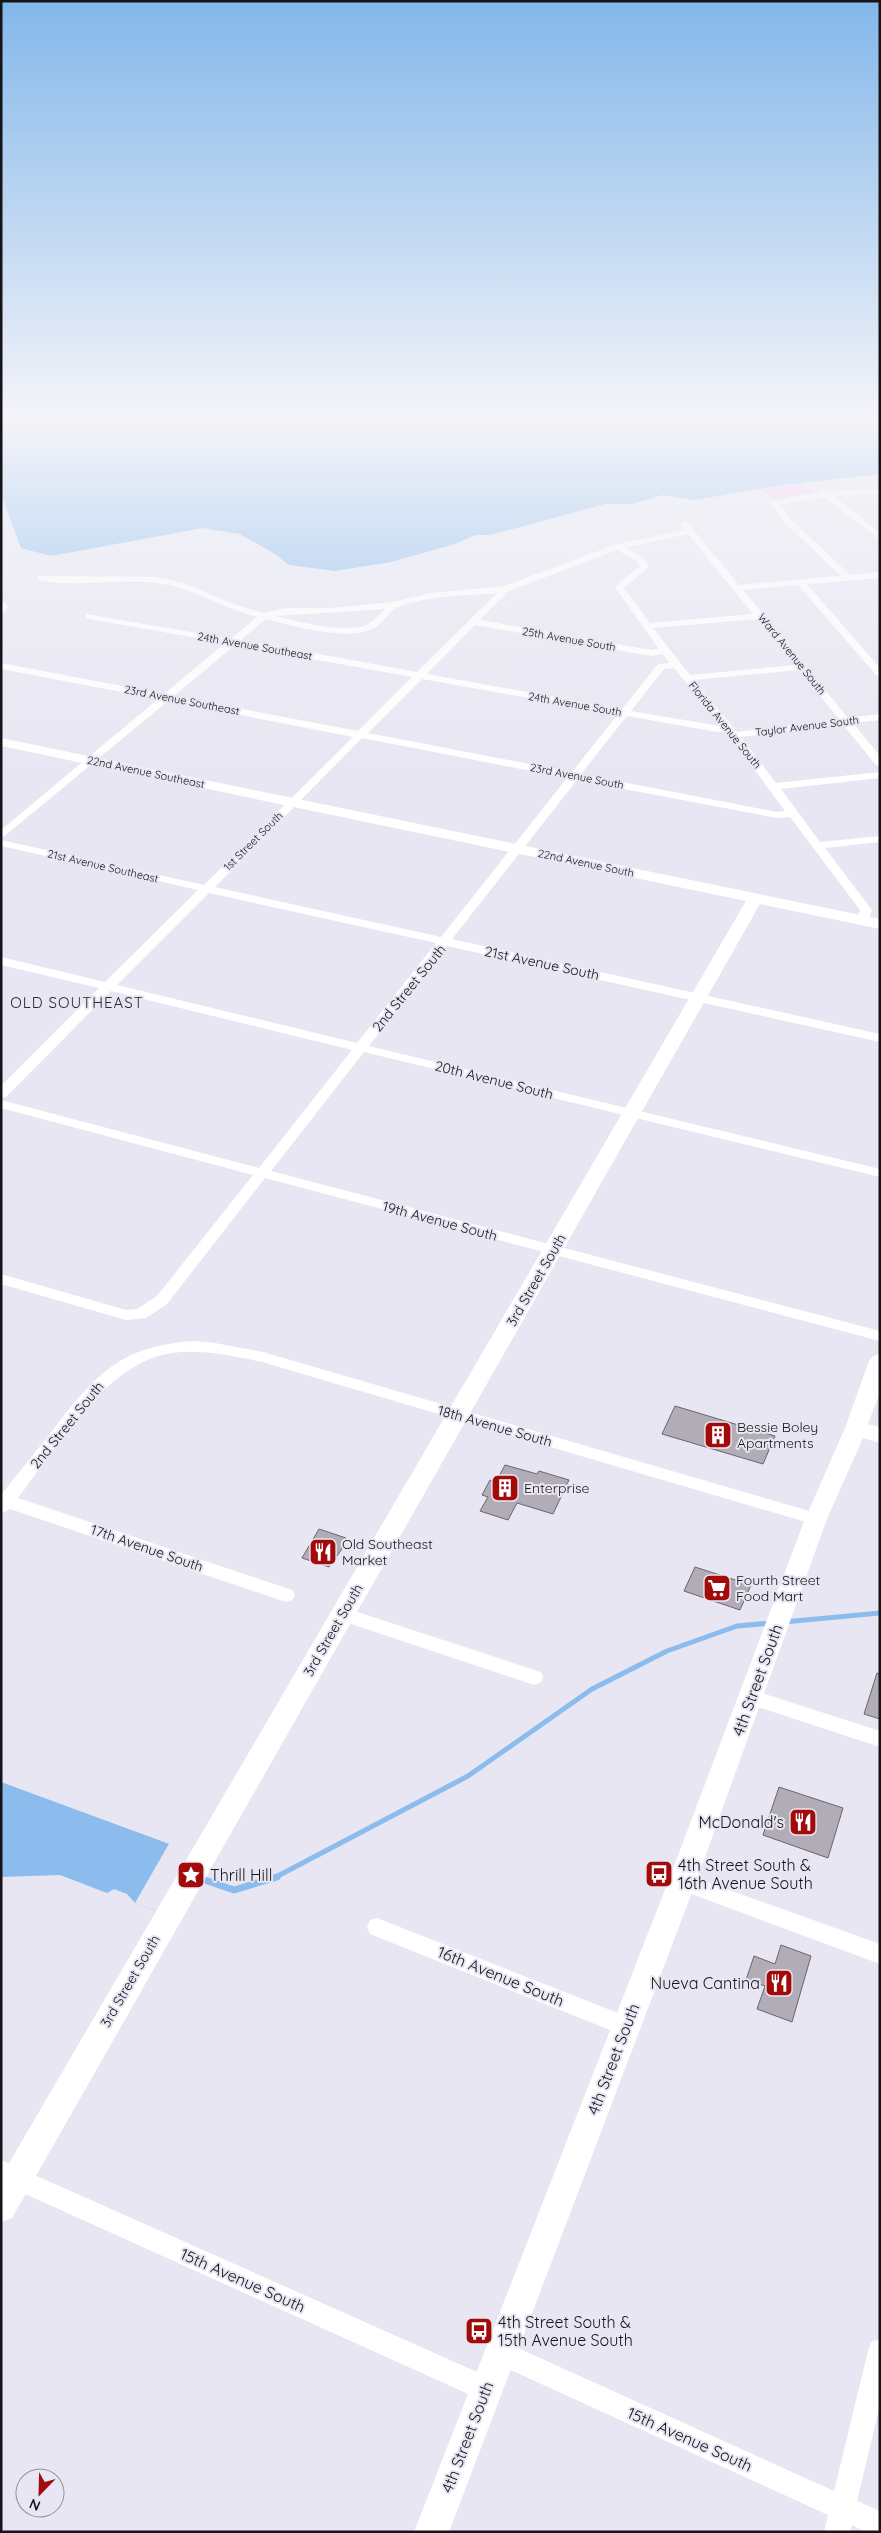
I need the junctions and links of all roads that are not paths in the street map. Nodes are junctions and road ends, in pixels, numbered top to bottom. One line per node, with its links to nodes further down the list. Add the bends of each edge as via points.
1 (655, 536): 4 (street, Ward Avenue South)
2 (694, 536): 9 (street, Ward Avenue South)
3 (805, 536): 7 (street)
4 (617, 546): 10 (street); 18 (street, Florida Avenue South, via 640,558 645,568 619,587)
5 (880, 575): 7 (street)
6 (41, 578): 15 (street, via 71,581 133,577 174,583)
7 (848, 578): 8 (street)
8 (800, 582): 9 (street); 24 (street)
9 (739, 588): 16 (street, Ward Avenue South)
10 (506, 589): 12 (street, via 432,596); 17 (street, 1st Street South)
11 (1, 602): 13 (street, via 4,606)
12 (393, 605): 15 (street, via 332,611 286,611); 15 (street, via 368,628 359,631)
13 (1, 612)
14 (89, 616): 19 (street, 24th Avenue Southeast)
15 (264, 616): 19 (street)
16 (761, 616): 18 (street); 23 (street, Ward Avenue South)
17 (473, 622): 20 (street, 25th Avenue South, via 651,653); 25 (street, 1st Street South)
18 (647, 626): 20 (street, Florida Avenue South)
19 (234, 642): 25 (street, 24th Avenue Southeast); 27 (street)
20 (665, 651): 21 (street, Florida Avenue South)
21 (676, 665): 26 (street, Florida Avenue South); 28 (street, 2nd Street South, via 661,666)
22 (1, 666): 27 (street, 23rd Avenue Southeast)
23 (800, 667): 26 (street); 30 (street, Ward Avenue South)
24 (880, 674)
25 (421, 676): 28 (street, 24th Avenue South); 32 (street, 1st Street South)
26 (687, 678): 31 (street, Florida Avenue South)
27 (168, 698): 32 (street, 23rd Avenue Southeast); 34 (street)
28 (627, 713): 31 (street, 24th Avenue South); 37 (street, 2nd Street South)
29 (880, 717): 30 (street, Taylor Avenue South)
30 (847, 722): 31 (street, Taylor Avenue South); 35 (street, Ward Avenue South)
31 (732, 732): 38 (street, Florida Avenue South)
32 (362, 734): 37 (street, 23rd Avenue South); 39 (street, 1st Street South)
33 (1, 742): 34 (street, 22nd Avenue Southeast)
34 (92, 761): 39 (street, 22nd Avenue Southeast); 41 (street)
35 (880, 763)
36 (880, 775): 38 (street)
37 (576, 776): 40 (street, 23rd Avenue South, via 777,815); 45 (street, 2nd Street South)
38 (773, 787): 40 (street, Florida Avenue South)
39 (292, 802): 45 (street, 22nd Avenue South); 46 (street, 1st Street South)
40 (792, 813): 44 (street, Florida Avenue South)
41 (1, 836)
42 (880, 839): 44 (street)
43 (1, 843): 46 (street, 21st Avenue Southeast)
44 (819, 845): 48 (street, Florida Avenue South, via 866,910)
45 (518, 849): 47 (street, 22nd Avenue South); 50 (street, 2nd Street South)
46 (205, 888): 50 (street, 21st Avenue South); 52 (street, 1st Street South)
47 (755, 898): 48 (street, 22nd Avenue South); 53 (street, 3rd Street South)
48 (863, 920): 49 (street, 22nd Avenue South)
49 (880, 924)
50 (446, 942): 53 (street, 21st Avenue South); 55 (street, 2nd Street South)
51 (1, 961): 52 (street, 20th Avenue South)
52 (108, 987): 55 (street, 20th Avenue South); 56 (street, 1st Street South)
53 (698, 998): 54 (street, 21st Avenue South); 58 (street, 3rd Street South)
54 (880, 1038)
55 (361, 1048): 58 (street, 20th Avenue South); 59 (street, 2nd Street South)
56 (1, 1094)
57 (1, 1104): 59 (street, 19th Avenue South)
58 (630, 1114): 60 (street, 20th Avenue South); 61 (street, 3rd Street South)
59 (261, 1173): 61 (street, 19th Avenue South); 62 (street, 2nd Street South, via 162,1300 141,1314 126,1315)
60 (880, 1173)
61 (554, 1251): 63 (street, 19th Avenue South); 66 (street, 3rd Street South)
62 (1, 1279)
63 (880, 1336)
64 (172, 1346): 66 (street, 18th Avenue South, via 200,1345 263,1357); 69 (street, 2nd Street South, via 135,1358 109,1374 92,1391)
65 (880, 1361): 67 (street, 4th Street South)
66 (458, 1415): 70 (street, 18th Avenue South); 72 (street, 3rd Street South)
67 (856, 1428): 68 (street); 70 (street, 4th Street South)
68 (880, 1434)
69 (4, 1504): 71 (street, 17th Avenue South)
70 (816, 1519): 74 (street, 4th Street South)
71 (286, 1595)
72 (342, 1614): 73 (street); 80 (street, 3rd Street South, via 167,1915)
73 (534, 1677)
74 (750, 1697): 75 (street); 76 (street, 4th Street South)
75 (880, 1740)
76 (682, 1882): 78 (street); 79 (street, 4th Street South)
77 (377, 1927): 79 (street, 16th Avenue South)
78 (880, 1954)
79 (625, 2026): 83 (street, 4th Street South)
80 (9, 2175): 81 (street, 3rd Street South); 84 (street, 15th Avenue South)
81 (1, 2207)
82 (880, 2351): 85 (street)
83 (500, 2352): 84 (street, 4th Street South); 85 (street, 15th Avenue South)
84 (486, 2389): 87 (street, 4th Street South)
85 (839, 2520): 86 (street, 15th Avenue South)
86 (880, 2525)
87 (431, 2532)

